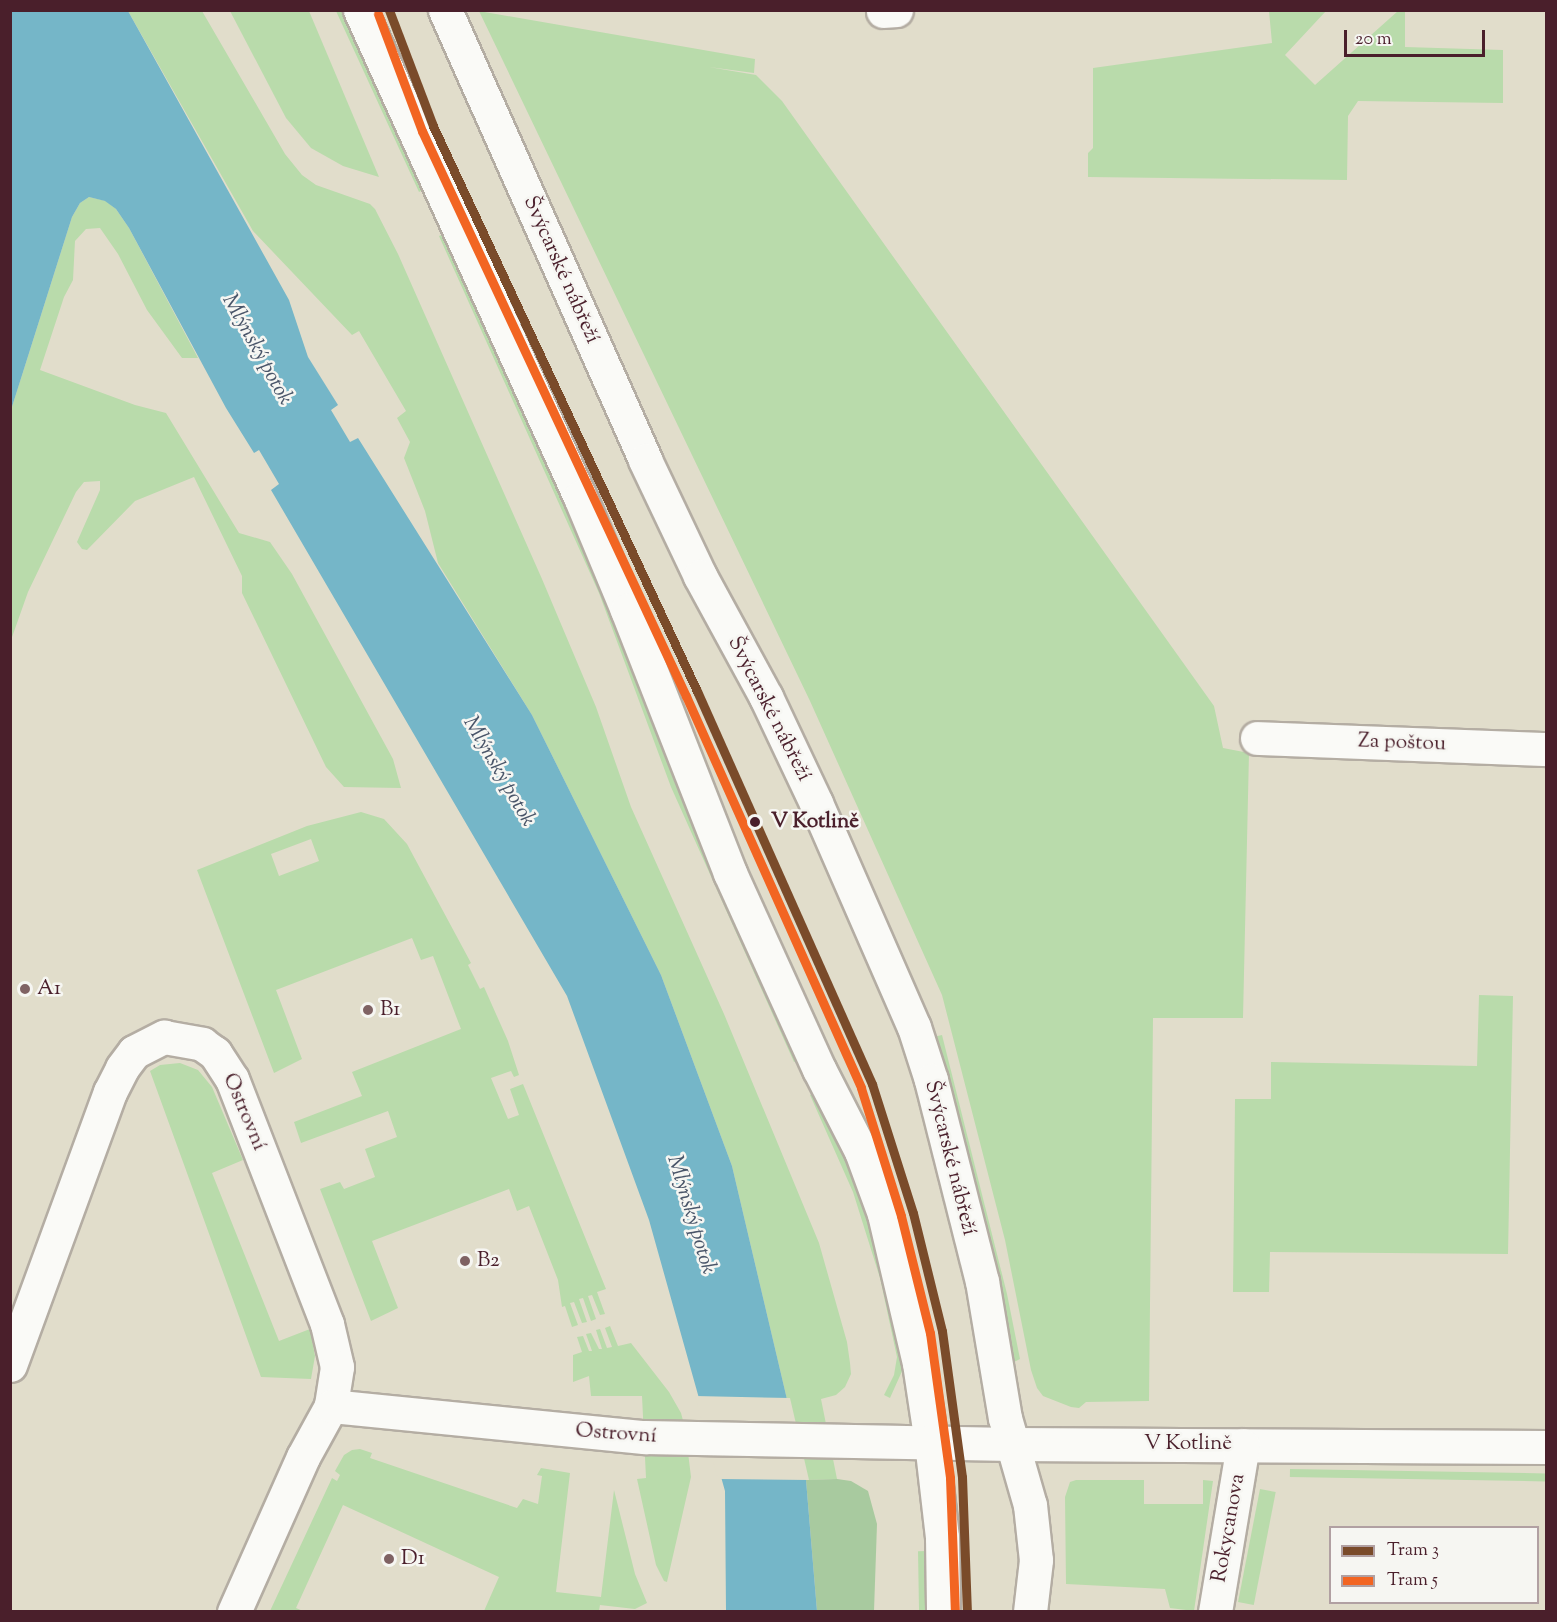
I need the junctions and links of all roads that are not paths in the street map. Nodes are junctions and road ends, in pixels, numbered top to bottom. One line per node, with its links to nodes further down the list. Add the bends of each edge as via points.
1 (360, 10): 8 (street, via 580,497 730,873 819,1069 861,1151 887,1225 919,1363)
2 (446, 10): 9 (street, Švýcarské nábřeží, via 645,460 816,803 914,1027 981,1281)
3 (1257, 738): 4 (street, Za poštou)
4 (1546, 748)
5 (10, 1365): 6 (street, Ostrovní, via 116,1079 129,1058 144,1045 164,1037 176,1038 202,1044 215,1053 232,1079 327,1324 337,1367)
6 (331, 1406): 7 (street, Ostrovní, via 644,1437); 12 (street, Ostrovní, via 303,1457)
7 (829, 1440): 8 (street, V Kotlině)
8 (931, 1442): 9 (street, V Kotlině); 13 (street, via 942,1537)
9 (1011, 1444): 10 (street, V Kotlině); 14 (street, Švýcarské nábřeží, via 1035,1533)
10 (1243, 1445): 11 (street, V Kotlině); 15 (street, Rokycanova)
11 (1546, 1447)
12 (234, 1611)
13 (944, 1611)
14 (1030, 1611)
15 (1215, 1611)

